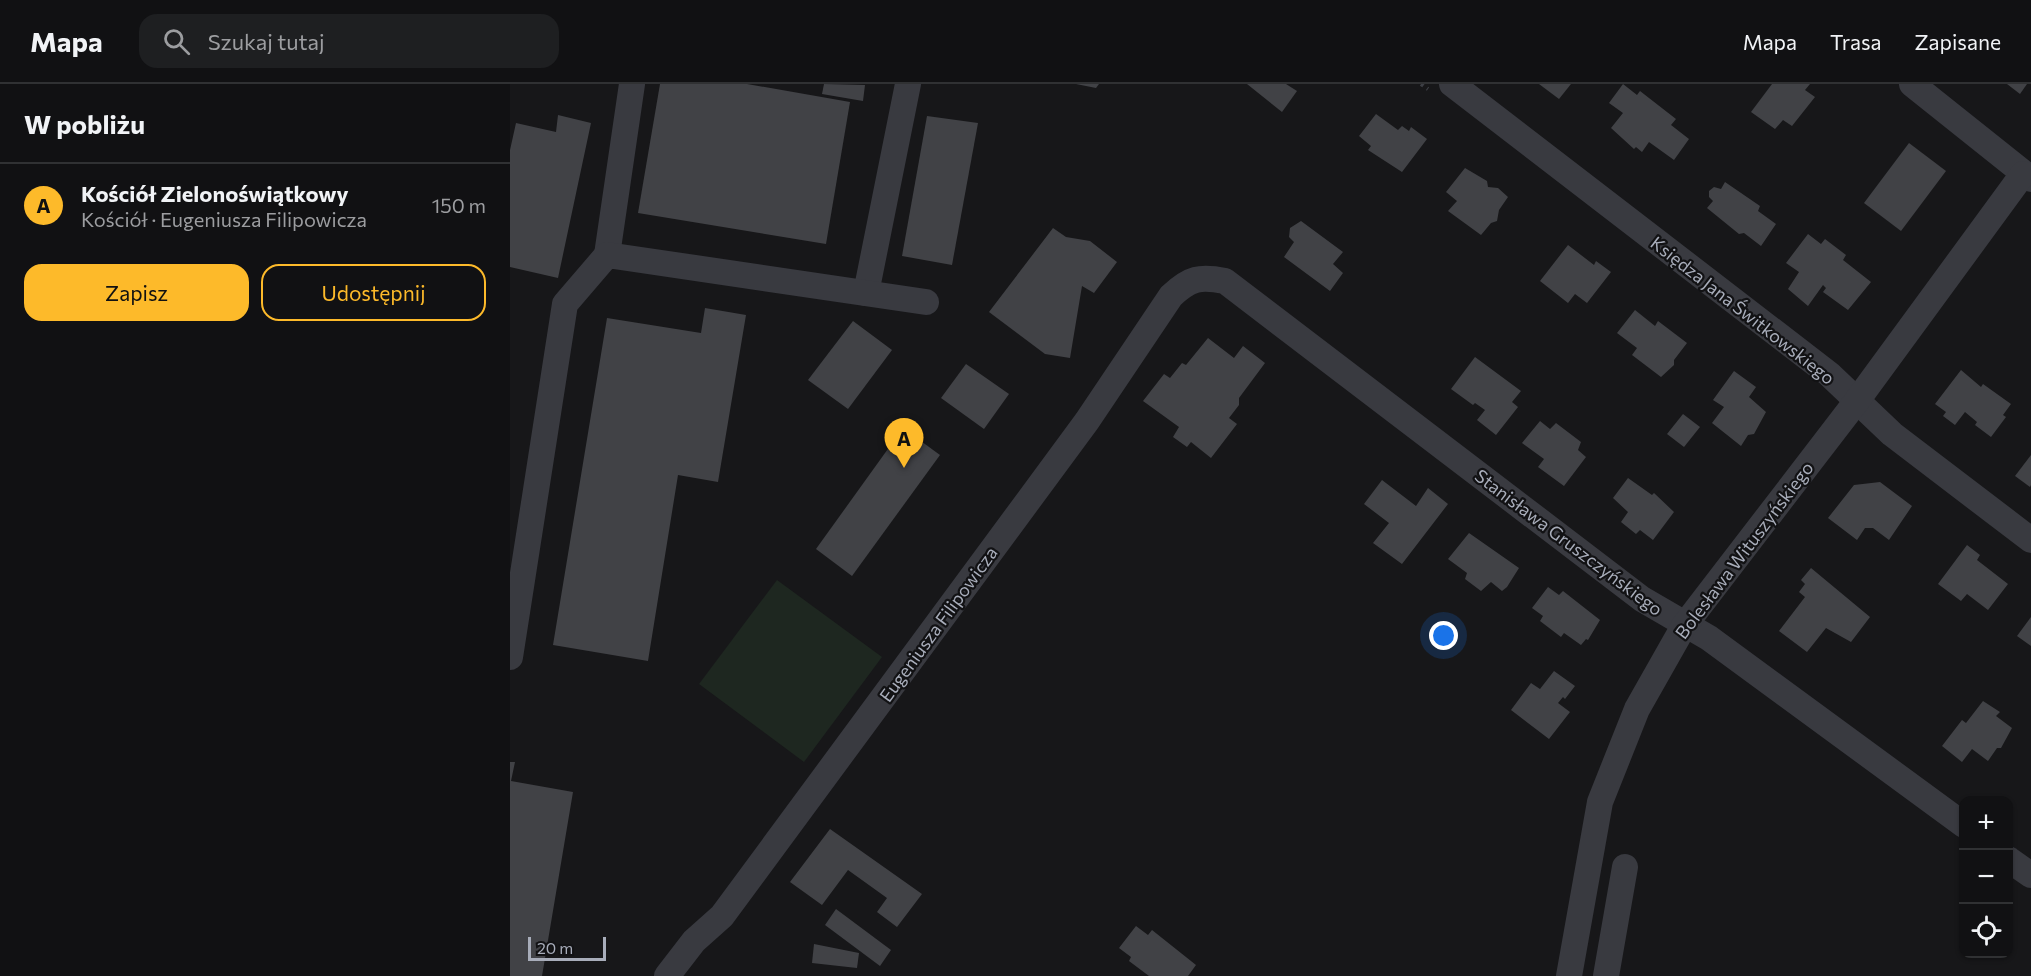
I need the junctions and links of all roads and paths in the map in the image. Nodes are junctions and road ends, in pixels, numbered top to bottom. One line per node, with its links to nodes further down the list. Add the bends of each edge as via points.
1 (632, 84): 7 (street)
2 (908, 84): 9 (street)
3 (1421, 84): 5 (path)
4 (1912, 84): 6 (street)
5 (1441, 88): 11 (street, Księdza Jana Świtkowskiego, via 1829,374)
6 (2027, 177): 11 (street, Bolesława Wituszyńskiego)
7 (607, 255): 9 (street); 14 (street, via 565,303)
8 (1207, 277): 13 (street, Stanisława Gruszczyńskiego, via 1225,280 1642,599); 21 (street, Eugeniusza Filipowicza, via 1185,282 1171,296 1087,421 729,907 694,941)
9 (866, 293): 10 (street)
10 (926, 302)
11 (1856, 402): 12 (street, Księdza Jana Świtkowskiego); 13 (street, Bolesława Wituszyńskiego)
12 (2031, 540)
13 (1684, 626): 15 (street, Stanisława Gruszczyńskiego, via 1709,638); 19 (street, Bolesława Wituszyńskiego, via 1637,709 1600,802)
14 (510, 657)
15 (1959, 821)
16 (2013, 862): 18 (street)
17 (1625, 867): 20 (street)
18 (2031, 875)
19 (1583, 894): 20 (street); 22 (street, Bolesława Wituszyńskiego)
20 (1619, 901): 23 (street)
21 (667, 976)
22 (1569, 976)
23 (1606, 976)

